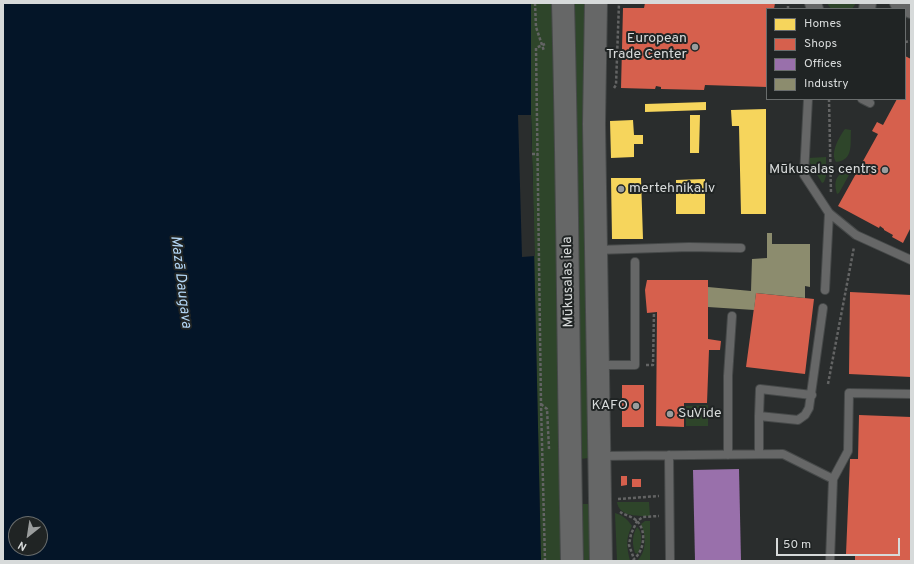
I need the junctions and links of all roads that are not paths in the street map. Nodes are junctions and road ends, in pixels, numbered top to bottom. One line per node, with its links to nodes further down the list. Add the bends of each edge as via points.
1 (563, 3): 23 (main road, Mūkusalas iela)
2 (596, 3): 8 (main road, Mūkusalas iela)
3 (898, 3): 4 (street)
4 (911, 10)
5 (808, 100): 6 (lane, via 804,175)
6 (829, 213): 9 (lane, via 856,235); 11 (lane)
7 (741, 248): 8 (lane)
8 (596, 250): 14 (main road, Mūkusalas iela)
9 (911, 260)
10 (635, 262): 14 (lane, via 635,365)
11 (825, 290)
12 (823, 308): 16 (lane)
13 (732, 316): 18 (lane, via 728,376)
14 (598, 365): 21 (main road, Mūkusalas iela)
15 (911, 394): 22 (lane, via 849,393 848,451)
16 (812, 395): 17 (lane, via 809,408 798,420); 17 (lane, via 760,389)
17 (759, 416): 19 (lane)
18 (728, 454): 19 (lane); 20 (lane)
19 (759, 454): 22 (lane, via 783,454)
20 (669, 455): 21 (lane); 25 (lane)
21 (599, 456): 24 (main road, Mūkusalas iela)
22 (833, 480): 26 (lane)
23 (572, 561)
24 (601, 561)
25 (670, 561)
26 (830, 561)

